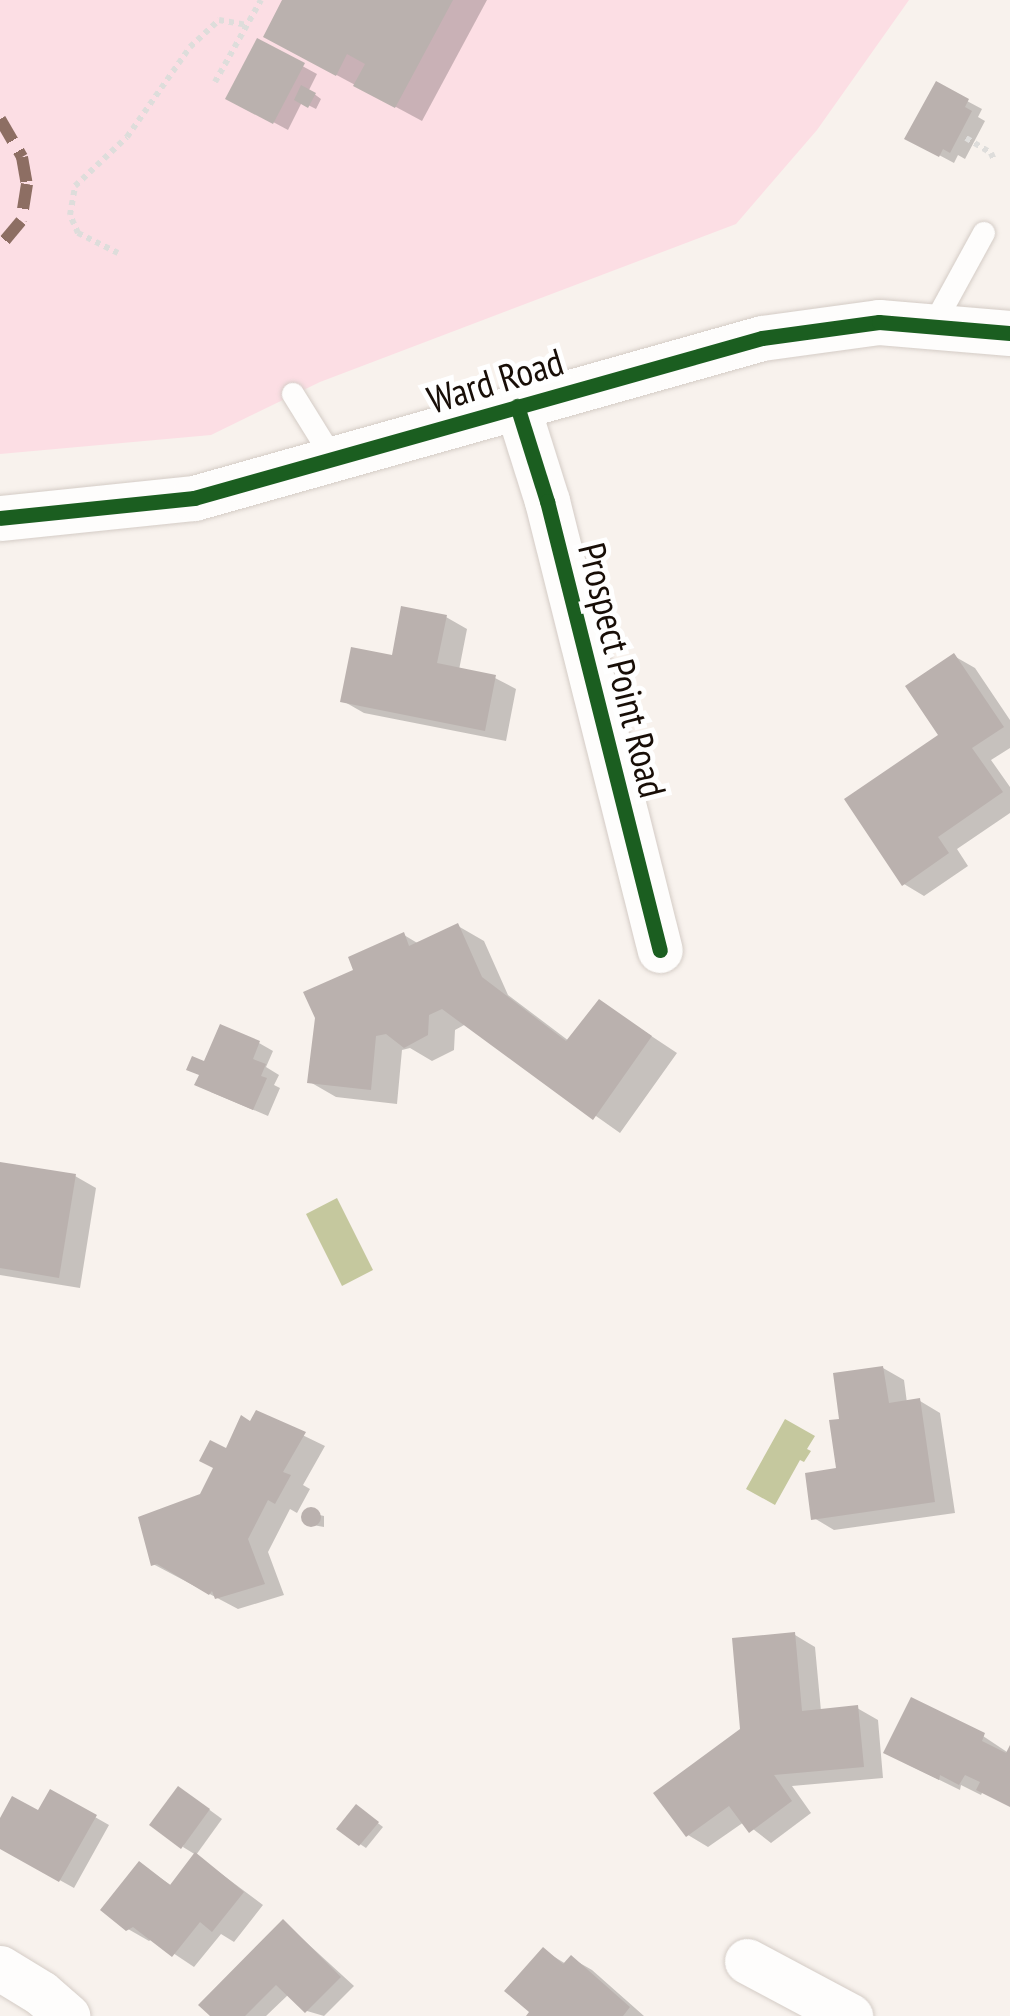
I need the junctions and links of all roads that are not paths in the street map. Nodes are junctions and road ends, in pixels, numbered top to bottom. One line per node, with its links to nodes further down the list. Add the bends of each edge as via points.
1 (984, 233): 2 (lane)
2 (933, 326): 3 (street, Ward Road); 5 (street, Ward Road, via 879,322 762,338)
3 (1010, 333)
4 (293, 394): 6 (lane)
5 (517, 406): 6 (street, Ward Road); 8 (street, Prospect Point Road)
6 (334, 460): 7 (street, Ward Road, via 194,498)
7 (0, 518)
8 (660, 950)
9 (747, 1961): 12 (street)
10 (0, 1968): 11 (street)
11 (68, 2016)
12 (850, 2016)

